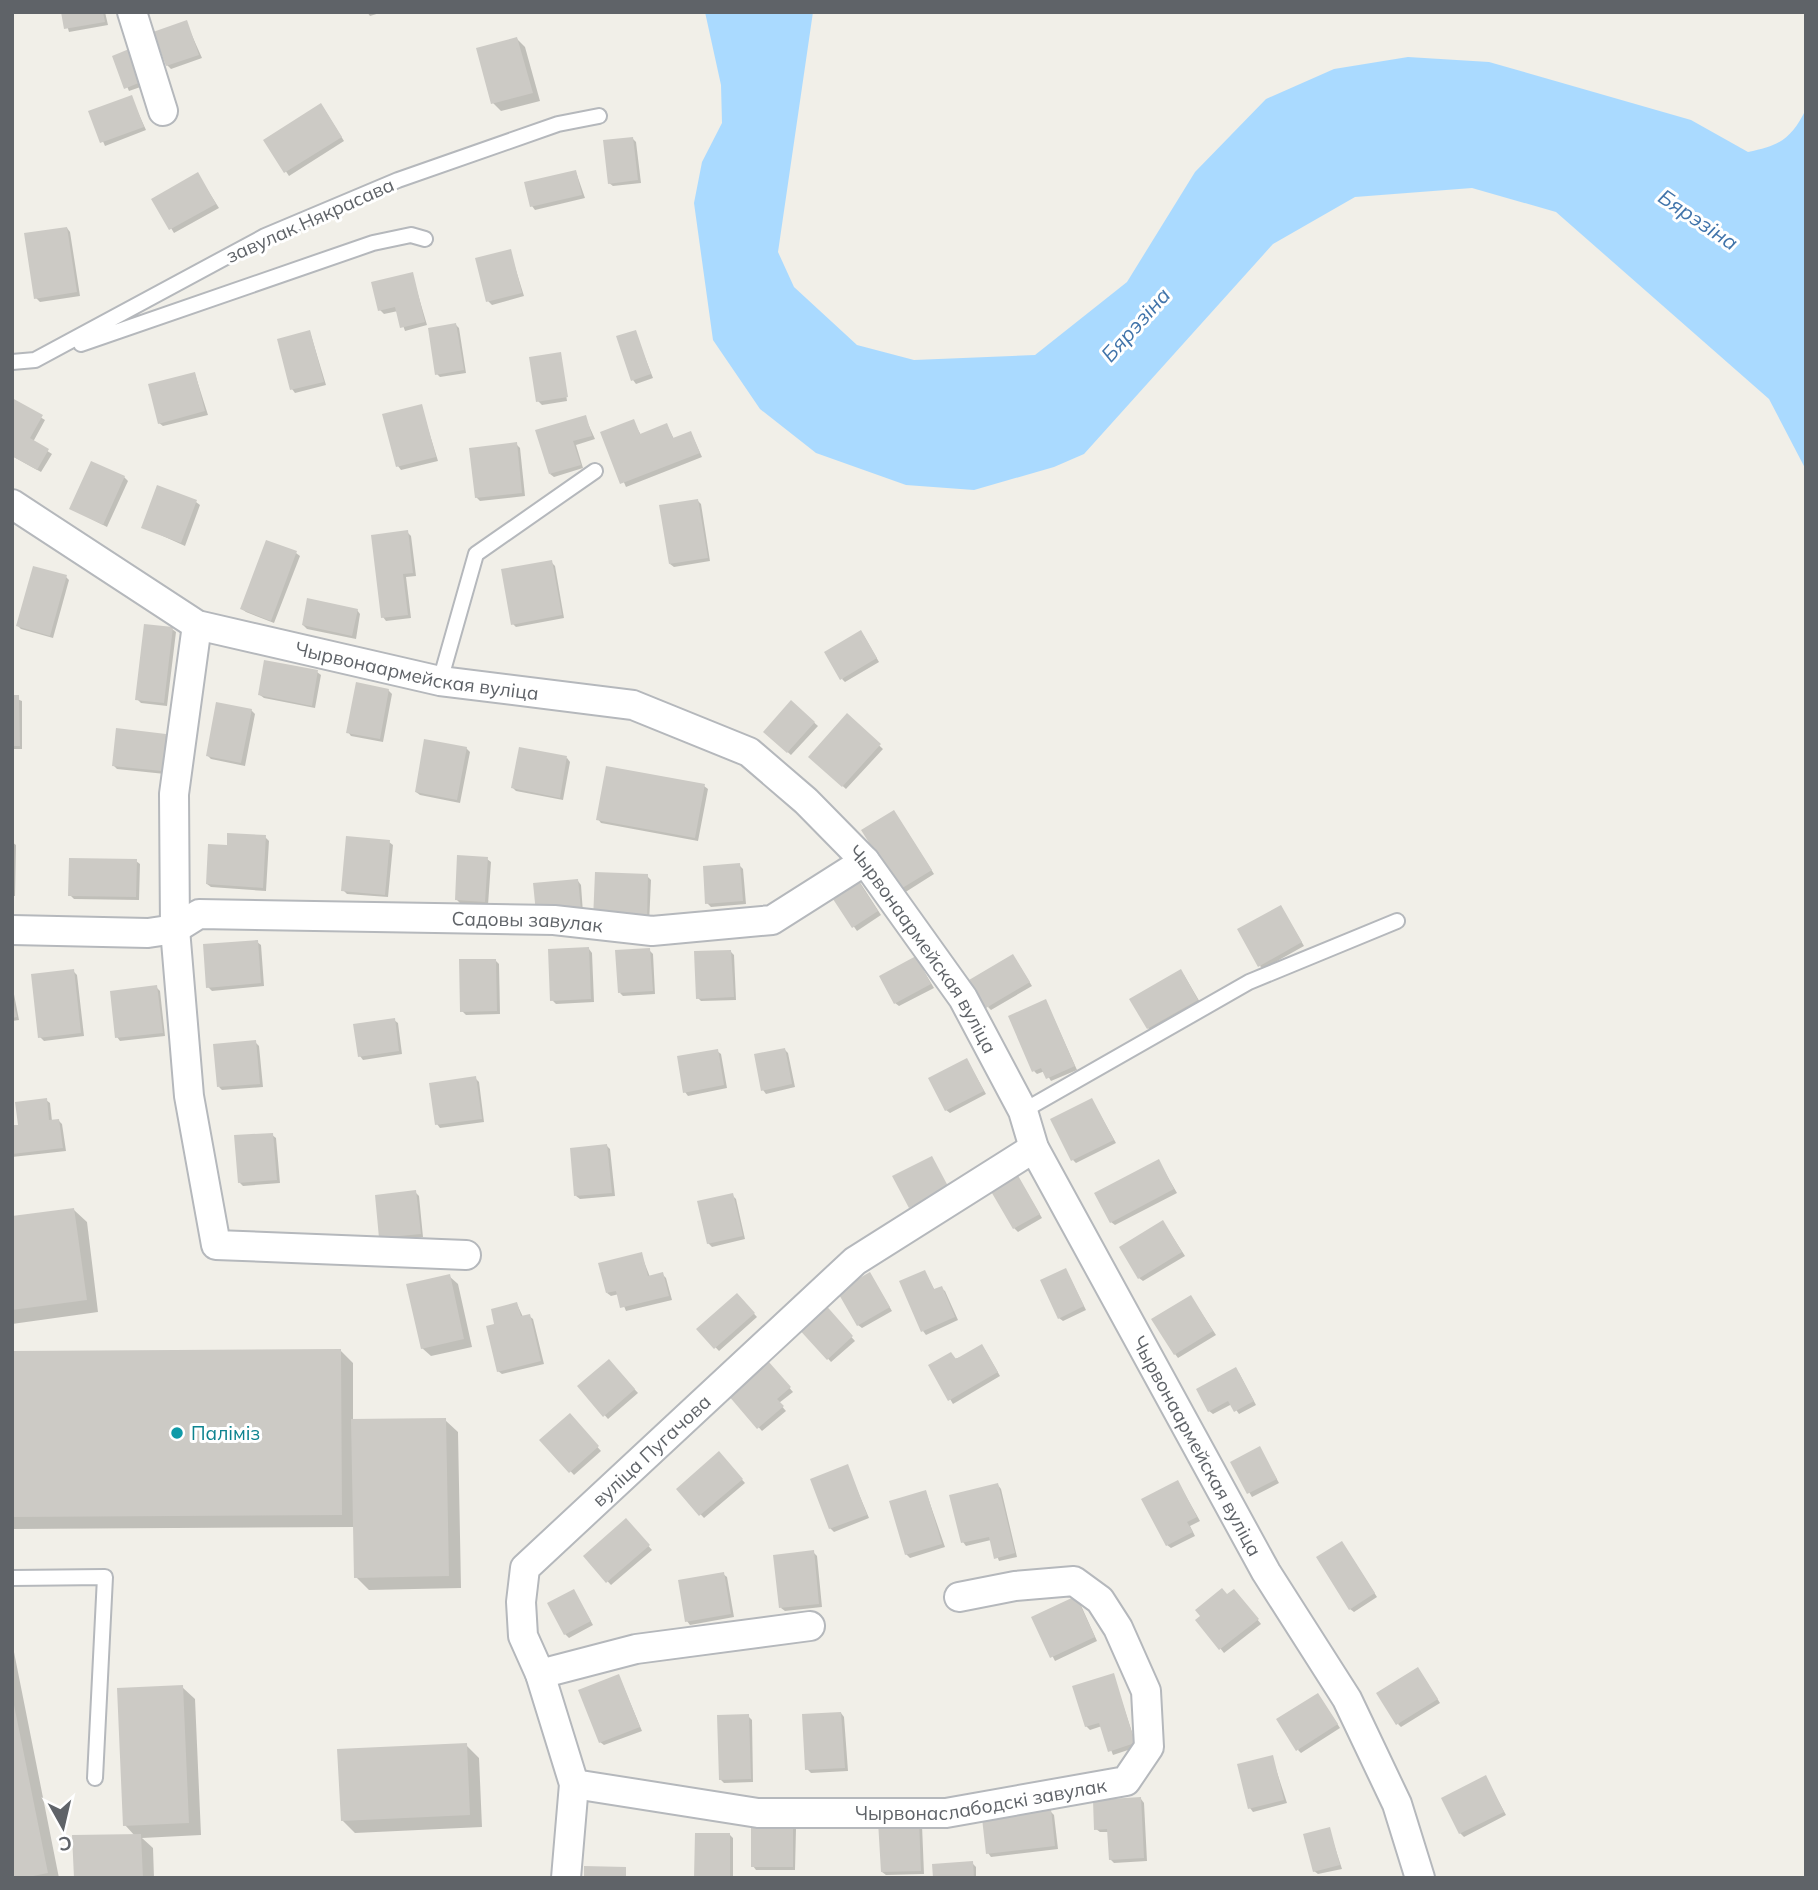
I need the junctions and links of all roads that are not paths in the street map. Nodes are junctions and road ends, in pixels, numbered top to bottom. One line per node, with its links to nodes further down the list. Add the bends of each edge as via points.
1 (132, 12): 2 (street)
2 (163, 111)
3 (599, 116): 5 (lane, завулак Някрасава, via 558,124 398,180 265,236)
4 (425, 239): 5 (lane, завулак Някрасава, via 411,235 373,243)
5 (35, 360): 6 (lane, завулак Някрасава)
6 (12, 362)
7 (595, 471): 10 (lane, via 476,554)
8 (12, 504): 9 (street, Чырвонаармейская вуліца)
9 (197, 625): 10 (street, Чырвонаармейская вуліца); 13 (street, via 174,793)
10 (440, 681): 11 (street, Чырвонаармейская вуліца, via 633,705 749,752)
11 (865, 861): 13 (street, Садовы завулак, via 772,920 652,931 555,920 199,914); 15 (street, Чырвонаармейская вуліца, via 962,998)
12 (1397, 921): 15 (lane, via 1249,982)
13 (175, 929): 14 (street, Садовы завулак, via 148,933); 17 (street, via 189,1096 216,1245)
14 (12, 930)
15 (1023, 1111): 16 (street, Чырвонаармейская вуліца)
16 (1034, 1148): 21 (street, вуліца Пугачова, via 855,1261 525,1568 523,1636); 25 (street, Чырвонаармейская вуліца, via 1266,1572 1348,1699 1396,1804)
17 (466, 1255)
18 (12, 1578): 22 (lane, via 105,1577)
19 (959, 1597): 23 (street, Чырвонаслабодскі завулак, via 1074,1581 1100,1600 1146,1691 1149,1746 1126,1781 946,1813 758,1813)
20 (810, 1626): 21 (street, via 636,1648)
21 (540, 1674): 23 (street, вуліца Пугачова)
22 (95, 1778)
23 (574, 1784): 24 (street, вуліца Пугачова)
24 (566, 1878)
25 (1420, 1878)

